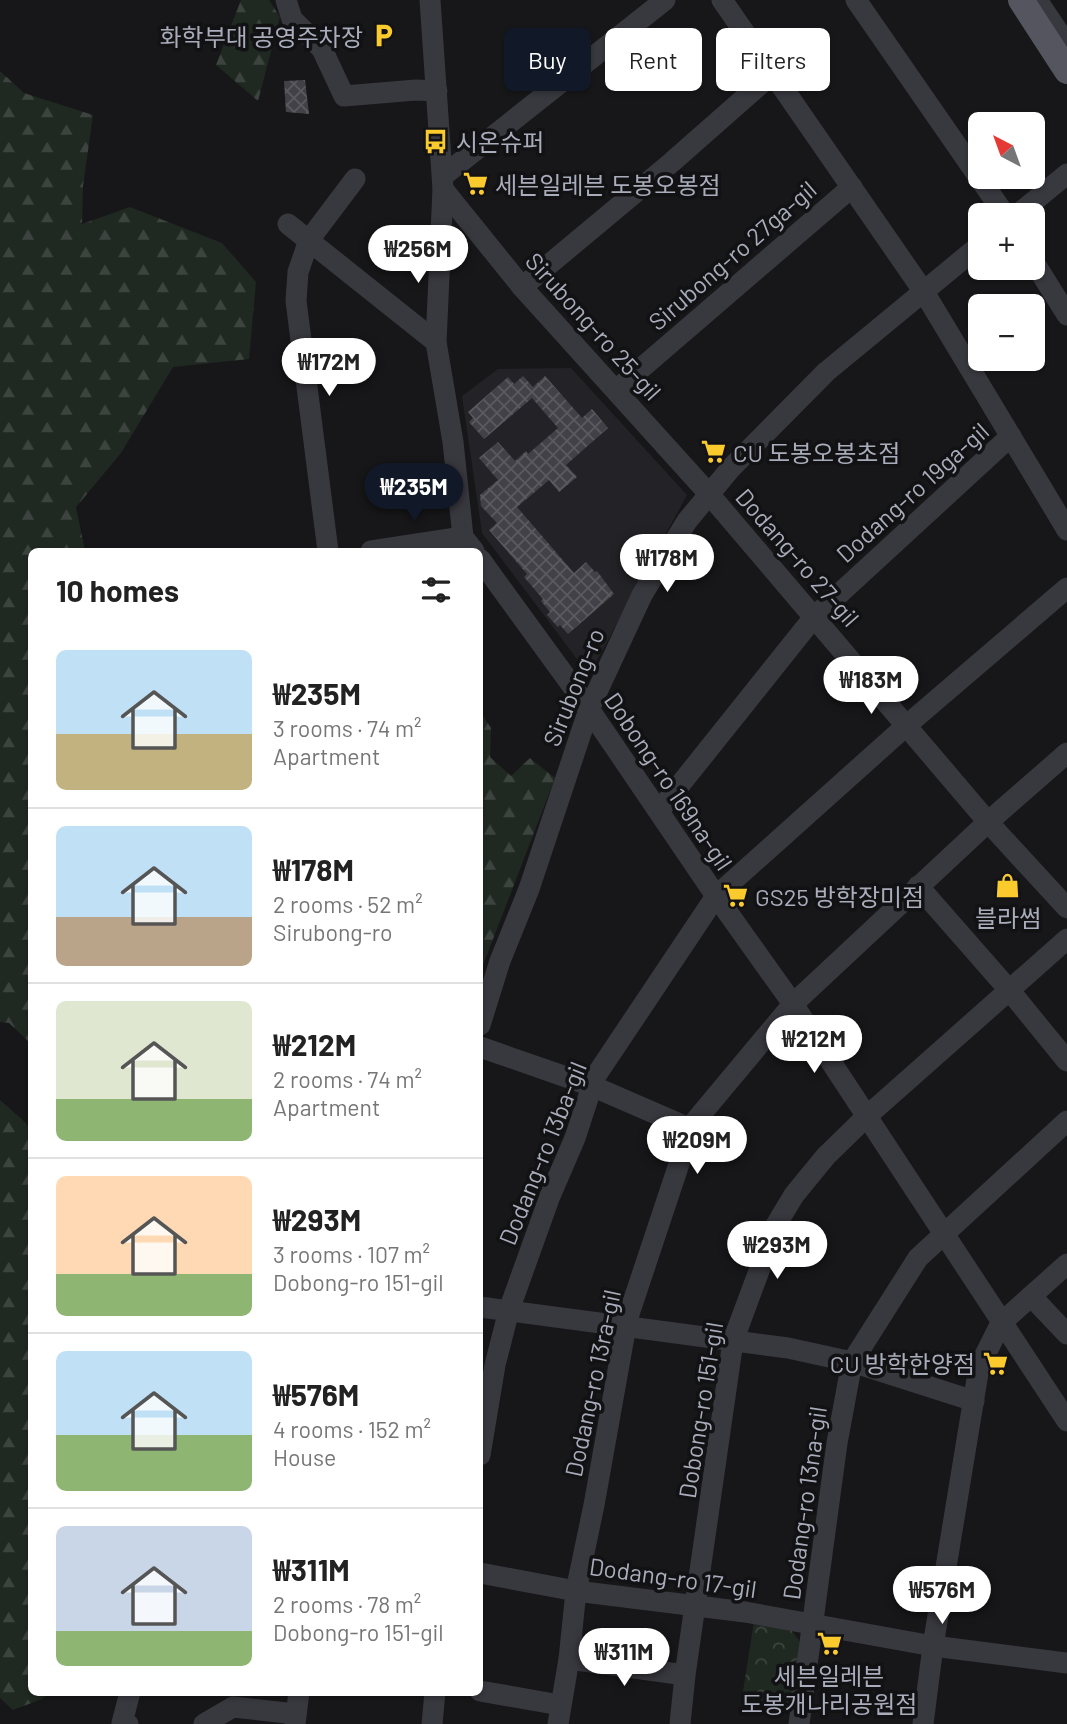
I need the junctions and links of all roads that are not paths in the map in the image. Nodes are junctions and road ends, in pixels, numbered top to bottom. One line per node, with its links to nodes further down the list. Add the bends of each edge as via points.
1 (286, 0): 13 (street, via 292,19 322,49 344,96)
2 (665, 0): 18 (street)
3 (722, 0): 10 (street)
4 (856, 0): 20 (street)
5 (1021, 0): 12 (main road)
6 (1037, 0): 11 (street)
7 (1054, 0): 9 (street)
8 (433, 3): 13 (street)
9 (1067, 20)
10 (741, 28)
11 (1067, 45)
12 (1067, 71)
13 (437, 91): 18 (street)
14 (754, 91): 26 (street)
15 (785, 91): 19 (street)
16 (1067, 174): 21 (street)
17 (355, 179): 23 (street)
18 (443, 183): 26 (street, Sirubong-ro 25-gil); 29 (street)
19 (852, 187): 27 (street); 30 (street, Sirubong-ro 27ga-gil)
20 (997, 203)
21 (1032, 203)
22 (288, 223): 23 (street)
23 (309, 240): 29 (street); 35 (street, via 298,272 296,301)
24 (968, 255): 27 (street, Sirubong-ro)
25 (1045, 280): 28 (street)
26 (522, 287): 30 (street, Sirubong-ro 25-gil)
27 (924, 292): 31 (street); 32 (street, Sirubong-ro, via 826,372)
28 (1067, 315)
29 (436, 342): 34 (street)
30 (615, 390): 32 (street, Sirubong-ro 25-gil)
31 (1011, 436): 33 (street); 39 (street, Dodang-ro 19ga-gil)
32 (709, 494): 39 (street, Dodang-ro 27-gil); 40 (street, Sirubong-ro, via 642,595)
33 (1067, 530)
34 (469, 544): 36 (street)
35 (328, 548)
36 (413, 548)
37 (483, 563): 40 (street, Dobong-ro 169na-gil)
38 (1067, 588): 41 (street, Dodang-ro 13ba-gil)
39 (814, 617): 41 (street, Dodang-ro 27-gil); 43 (street, Dodang-ro 19ga-gil)
40 (589, 709): 43 (street, Dobong-ro 169na-gil); 51 (street, Sirubong-ro)
41 (906, 725): 44 (street, Dodang-ro 27-gil); 46 (street, Dodang-ro 13ba-gil)
42 (1067, 753): 44 (street, Dodang-ro 13ra-gil)
43 (659, 811): 46 (street, Dobong-ro 169na-gil)
44 (988, 822): 45 (street, Dodang-ro 13ra-gil); 47 (street, Dodang-ro 27-gil)
45 (918, 887): 49 (street); 50 (street, Dodang-ro 13ra-gil)
46 (716, 896): 50 (street, Dobong-ro 169na-gil); 54 (street, Dodang-ro 13ba-gil)
47 (1067, 908)
48 (1067, 939): 49 (street, Dobong-ro 151-gil)
49 (1010, 991): 53 (street); 55 (street, Dobong-ro 151-gil)
50 (793, 1004): 55 (street, Dobong-ro 169na-gil); 57 (street, Dodang-ro 13ra-gil)
51 (483, 1015)
52 (483, 1048): 54 (street)
53 (1067, 1061)
54 (592, 1086): 57 (street); 62 (street, Dodang-ro 13ba-gil)
55 (866, 1116): 58 (street, Dobong-ro 169na-gil); 66 (street, Dobong-ro 151-gil, via 826,1156 776,1225)
56 (1067, 1121): 58 (street, Dodang-ro 13na-gil)
57 (691, 1129): 64 (street, Dodang-ro 13ra-gil)
58 (942, 1234): 63 (street, Dobong-ro 169na-gil); 67 (street, Dodang-ro 13na-gil, via 918,1258)
59 (1067, 1264): 60 (street)
60 (1031, 1296): 63 (street); 65 (street)
61 (483, 1307): 62 (street)
62 (509, 1310): 64 (street); 70 (street, Dodang-ro 13ba-gil)
63 (1001, 1323): 68 (street, via 979,1367); 69 (street, Dobong-ro 169na-gil)
64 (626, 1325): 66 (street); 72 (street, Dodang-ro 13ra-gil)
65 (1067, 1334)
66 (733, 1341): 67 (street); 73 (street, Dobong-ro 151-gil)
67 (852, 1362): 68 (street); 74 (street, Dodang-ro 13na-gil)
68 (974, 1402): 75 (street)
69 (1067, 1421)
70 (483, 1437)
71 (483, 1574): 72 (street, Dodang-ro 17-gil)
72 (576, 1591): 73 (street, Dodang-ro 17-gil); 76 (street, Dodang-ro 13ra-gil)
73 (696, 1607): 74 (street, Dodang-ro 17-gil); 78 (street, Dobong-ro 151-gil)
74 (812, 1625): 75 (street, Dodang-ro 17-gil); 90 (street, Dodang-ro 13na-gil)
75 (933, 1646): 77 (street, Dodang-ro 17-gil); 91 (street)
76 (569, 1659): 78 (street); 85 (street, Dodang-ro 13ra-gil)
77 (1067, 1663)
78 (685, 1675): 89 (street, Dobong-ro 151-gil)
79 (483, 1692): 85 (street)
80 (129, 1696): 86 (street, via 122,1723)
81 (298, 1696): 84 (street)
82 (435, 1696): 88 (street)
83 (234, 1700): 84 (street); 87 (street)
84 (295, 1719)
85 (561, 1719)
86 (128, 1724)
87 (204, 1724)
88 (432, 1724)
89 (680, 1724)
90 (799, 1724)
91 (923, 1724)

